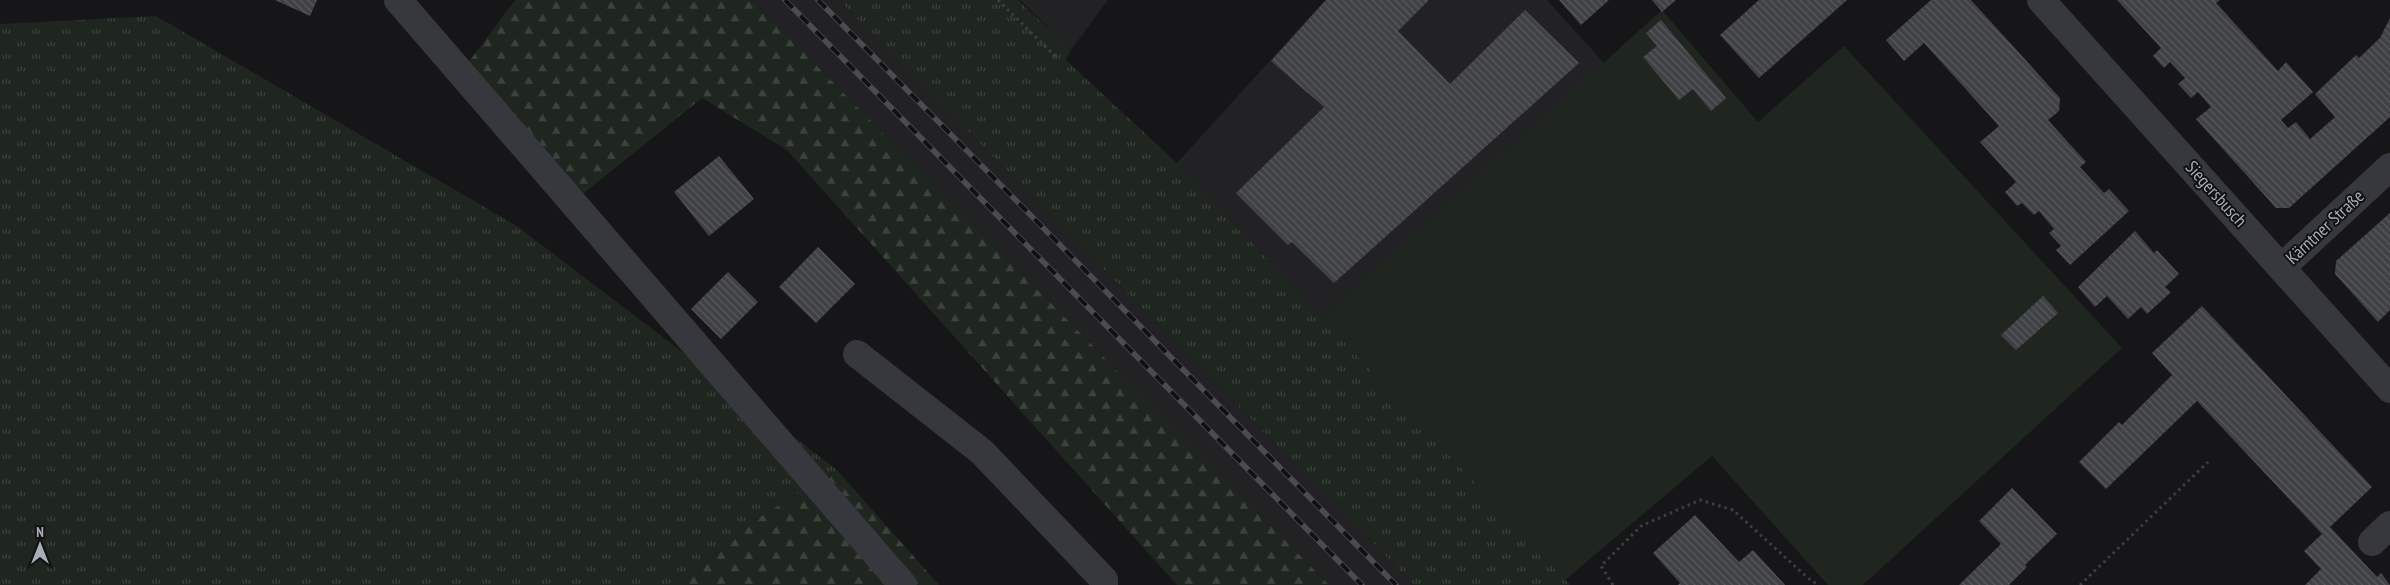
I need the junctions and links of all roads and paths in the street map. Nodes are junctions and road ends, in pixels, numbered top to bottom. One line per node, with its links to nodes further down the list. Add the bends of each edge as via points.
1 (398, 0): 10 (street)
2 (998, 0): 4 (path)
3 (2041, 0): 6 (street, Siegersbusch)
4 (1056, 57)
5 (2390, 166): 6 (street, Kärntner Straße)
6 (2282, 267): 8 (street, Siegersbusch)
7 (857, 354): 11 (street, via 982,452 1104,580)
8 (2390, 389)
9 (2208, 462): 14 (path)
10 (903, 585)
11 (1104, 585)
12 (1613, 585): 13 (path, via 1601,566 1641,526 1700,500 1733,510)
13 (1818, 585)
14 (2080, 585)

